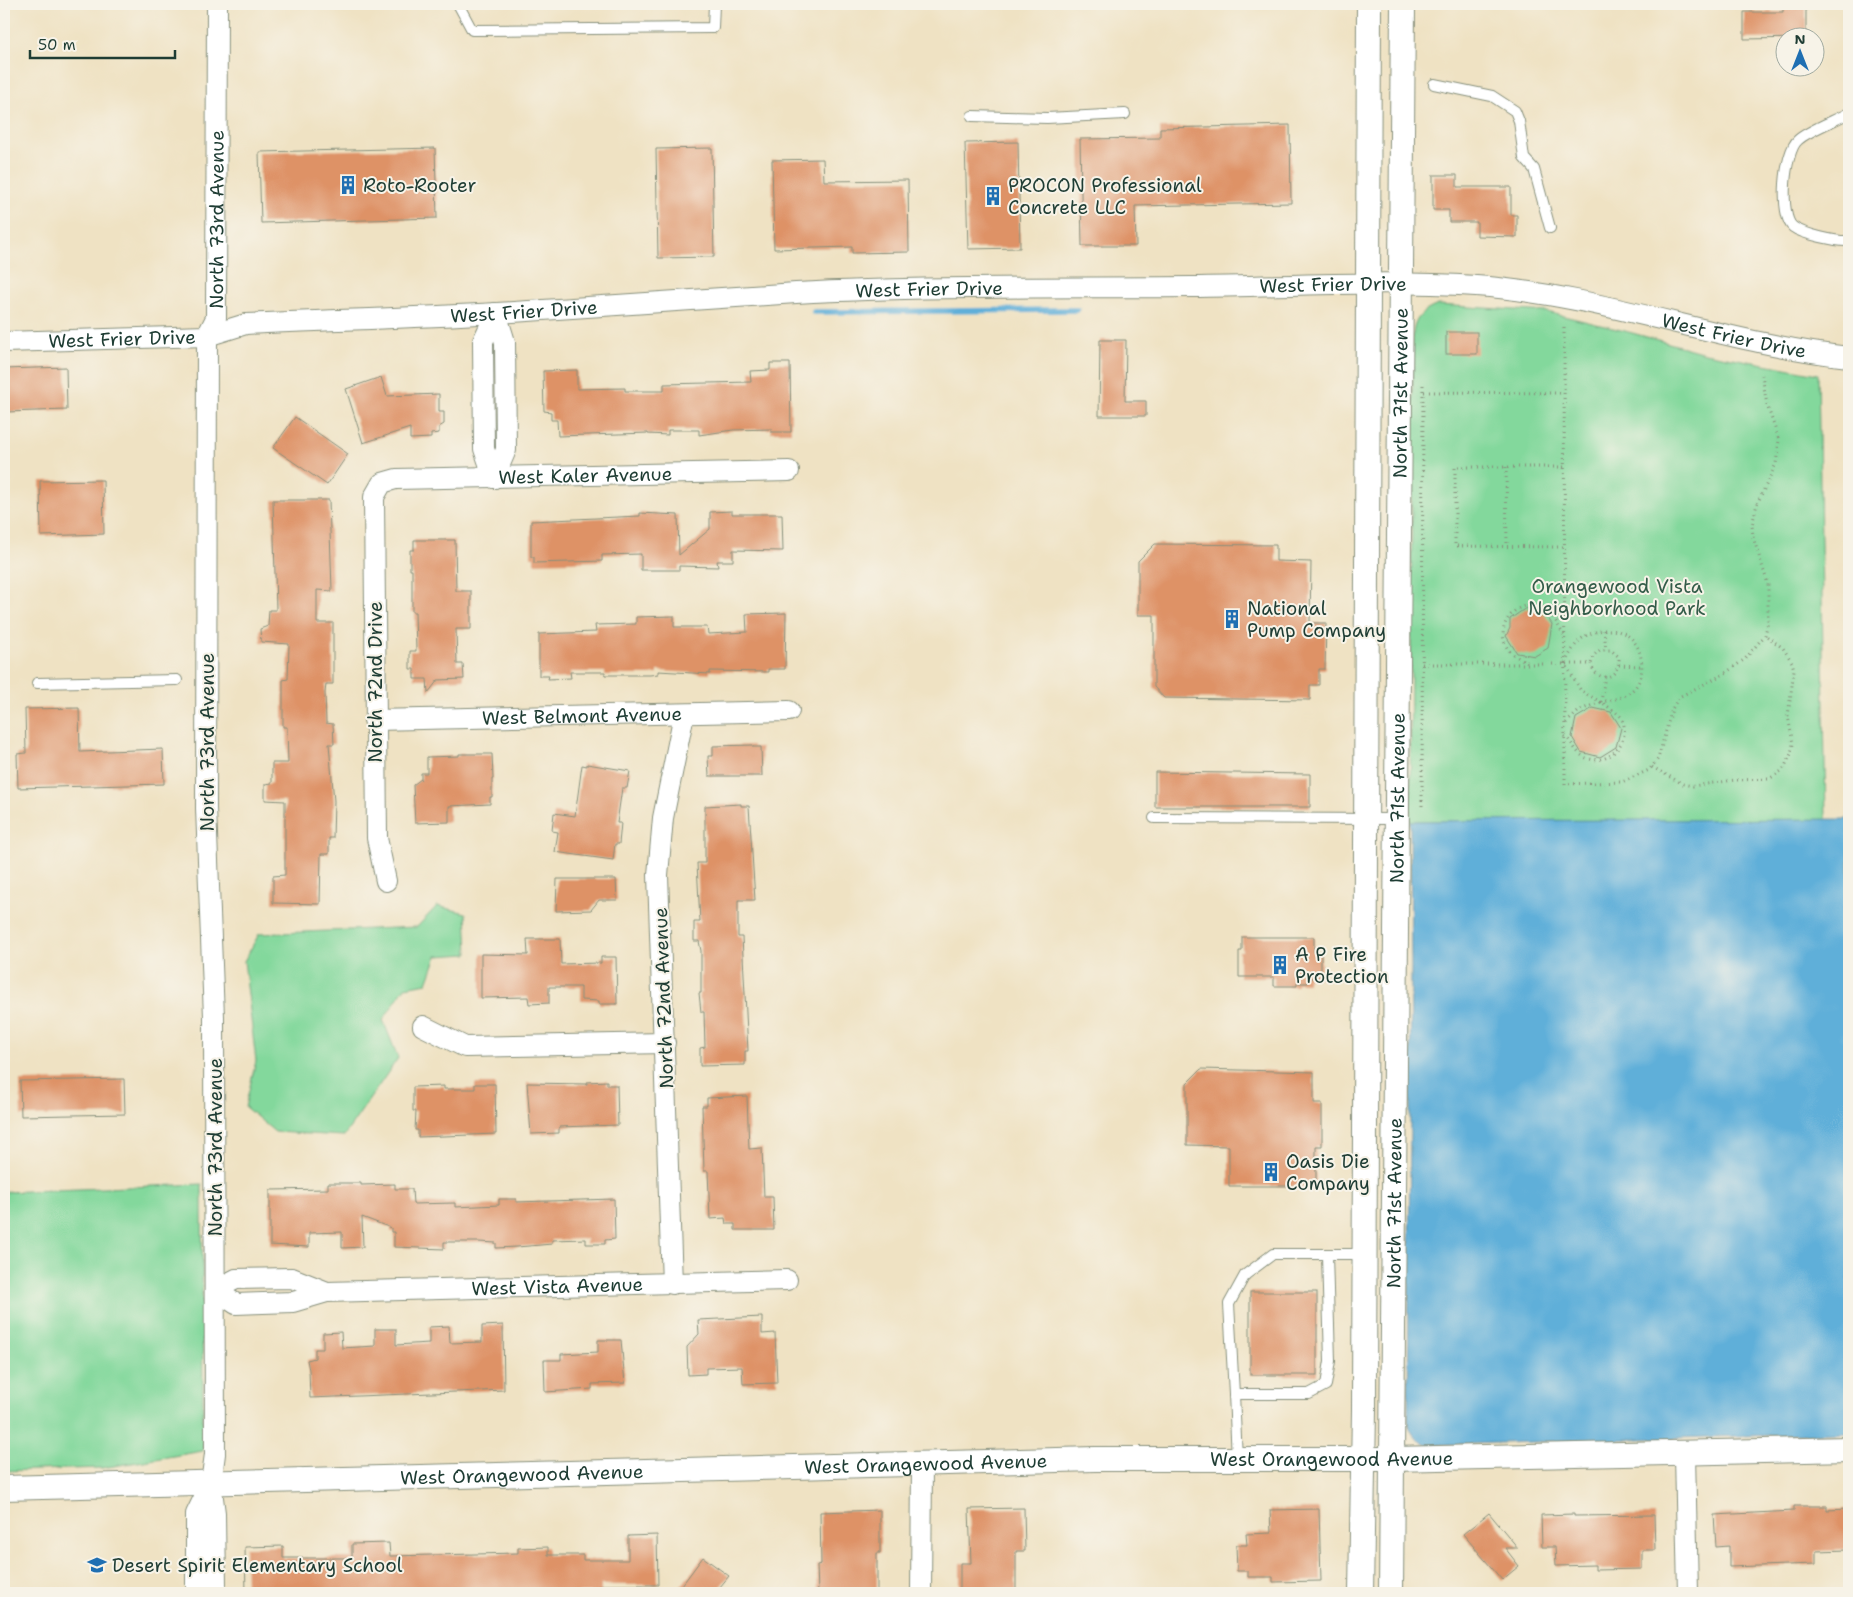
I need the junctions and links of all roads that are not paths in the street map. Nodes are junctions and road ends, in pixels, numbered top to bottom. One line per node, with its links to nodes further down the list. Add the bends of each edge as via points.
1 (217, 4): 17 (street, North 73rd Avenue, via 216,318)
2 (458, 4): 3 (lane, via 472,30 713,28)
3 (714, 4)
4 (1369, 4): 7 (street, North 71st Avenue)
5 (1403, 4): 8 (street, North 71st Avenue)
6 (1434, 84): 12 (lane, via 1492,96 1515,111 1524,158 1534,169)
7 (1369, 85): 8 (street); 15 (street, North 71st Avenue)
8 (1402, 85): 14 (street, North 71st Avenue)
9 (1849, 113): 13 (lane, via 1797,140 1789,154 1785,215 1792,227 1802,232)
10 (1125, 114): 11 (lane, via 1047,118)
11 (972, 116)
12 (1550, 228)
13 (1849, 241)
14 (1401, 283): 15 (street, West Frier Drive); 19 (street, West Frier Drive, via 1480,286 1541,294 1773,346); 24 (street, North 71st Avenue)
15 (1368, 284): 16 (street, West Frier Drive, via 1052,286 808,293); 23 (street, North 71st Avenue)
16 (496, 313): 17 (street, West Frier Drive, via 246,324); 21 (street, via 483,341 484,449)
17 (207, 336): 18 (street, West Frier Drive); 40 (street, North 73rd Avenue, via 206,808 214,1017)
18 (4, 342)
19 (1849, 357)
20 (789, 471): 21 (street, West Kaler Avenue)
21 (494, 478): 22 (street, West Kaler Avenue, via 396,479)
22 (382, 484): 29 (street, North 72nd Drive, via 374,497)
23 (1366, 546): 24 (street); 31 (street, North 71st Avenue)
24 (1398, 547): 32 (street, North 71st Avenue)
25 (176, 680): 26 (lane)
26 (37, 683)
27 (789, 711): 28 (street, West Belmont Avenue)
28 (684, 714): 29 (street, West Belmont Avenue); 35 (street, North 72nd Avenue, via 660,846)
29 (374, 720): 33 (street, North 72nd Drive, via 376,838)
30 (1154, 818): 31 (lane)
31 (1365, 819): 32 (lane); 37 (street, North 71st Avenue)
32 (1398, 819): 46 (street, North 71st Avenue)
33 (386, 881)
34 (423, 1026): 35 (street, via 464,1047)
35 (665, 1043): 39 (street, North 72nd Avenue)
36 (1327, 1254): 37 (lane); 41 (lane, via 1273,1254 1245,1275 1229,1304); 41 (lane, via 1330,1361 1326,1385 1309,1394)
37 (1365, 1254): 45 (street, North 71st Avenue)
38 (788, 1280): 39 (street, West Vista Avenue)
39 (672, 1284): 40 (street, West Vista Avenue, via 327,1292 293,1302 236,1304)
40 (215, 1290): 48 (street, North 73rd Avenue, via 215,1454)
41 (1234, 1394): 44 (lane)
42 (1849, 1450): 43 (street, West Orangewood Avenue)
43 (1685, 1454): 46 (street, West Orangewood Avenue); 55 (street)
44 (1238, 1459): 45 (street, West Orangewood Avenue); 47 (street, West Orangewood Avenue)
45 (1363, 1459): 46 (street, West Orangewood Avenue); 53 (street, North 71st Avenue)
46 (1392, 1459): 54 (street, North 71st Avenue)
47 (922, 1464): 48 (street, West Orangewood Avenue); 52 (street)
48 (211, 1483): 49 (street, West Orangewood Avenue); 50 (street, North 73rd Avenue, via 196,1514 196,1586); 51 (street, North 73rd Avenue, via 215,1513 216,1586)
49 (4, 1488)
50 (200, 1593)
51 (211, 1593)
52 (921, 1593)
53 (1361, 1593)
54 (1391, 1593)
55 (1688, 1593)

